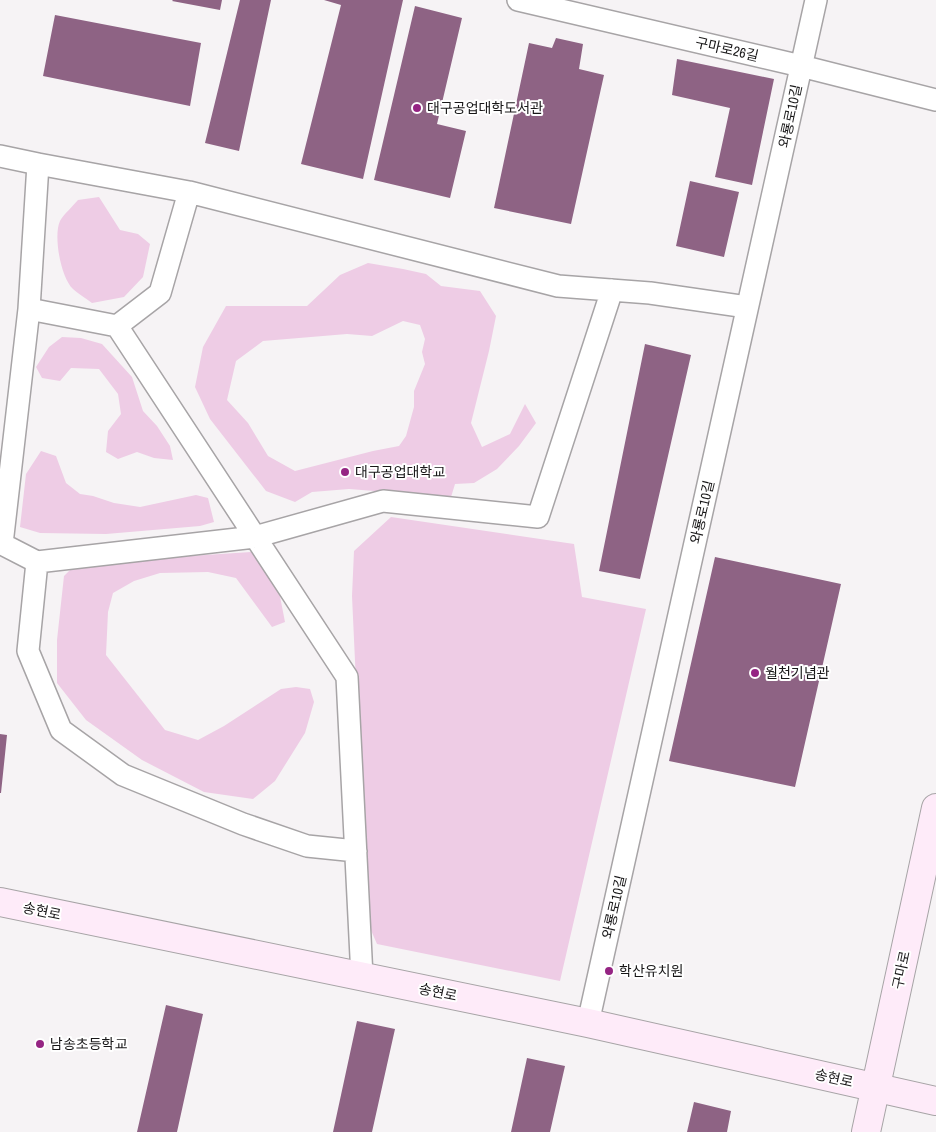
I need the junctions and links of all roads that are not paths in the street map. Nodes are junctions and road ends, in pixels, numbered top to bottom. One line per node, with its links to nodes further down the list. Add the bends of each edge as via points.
1 (518, 0): 3 (street, 구마로26길)
2 (816, 0): 3 (street, 와룡로10길)
3 (801, 66): 4 (street, 구마로26길); 9 (street, 와룡로10길)
4 (936, 100)
5 (0, 156): 6 (street)
6 (38, 164): 7 (street); 10 (street)
7 (189, 192): 8 (street, via 558,286); 11 (street, via 160,293)
8 (612, 290): 9 (street); 12 (street, via 538,516 383,500)
9 (747, 307): 18 (street, 와룡로10길)
10 (29, 309): 11 (street); 13 (street, via 2,544)
11 (117, 326): 12 (street)
12 (255, 537): 13 (street); 15 (street, via 347,677)
13 (37, 562): 15 (street, via 28,651 61,730 123,775 243,824 307,846)
14 (936, 808): 19 (main road, 구마로)
15 (356, 851): 17 (street)
16 (0, 902): 17 (main road, 송현로)
17 (362, 977): 18 (main road, 송현로)
18 (588, 1023): 19 (main road, 송현로)
19 (875, 1088): 20 (main road, 송현로); 21 (main road, 구마로)
20 (936, 1101)
21 (866, 1132)

